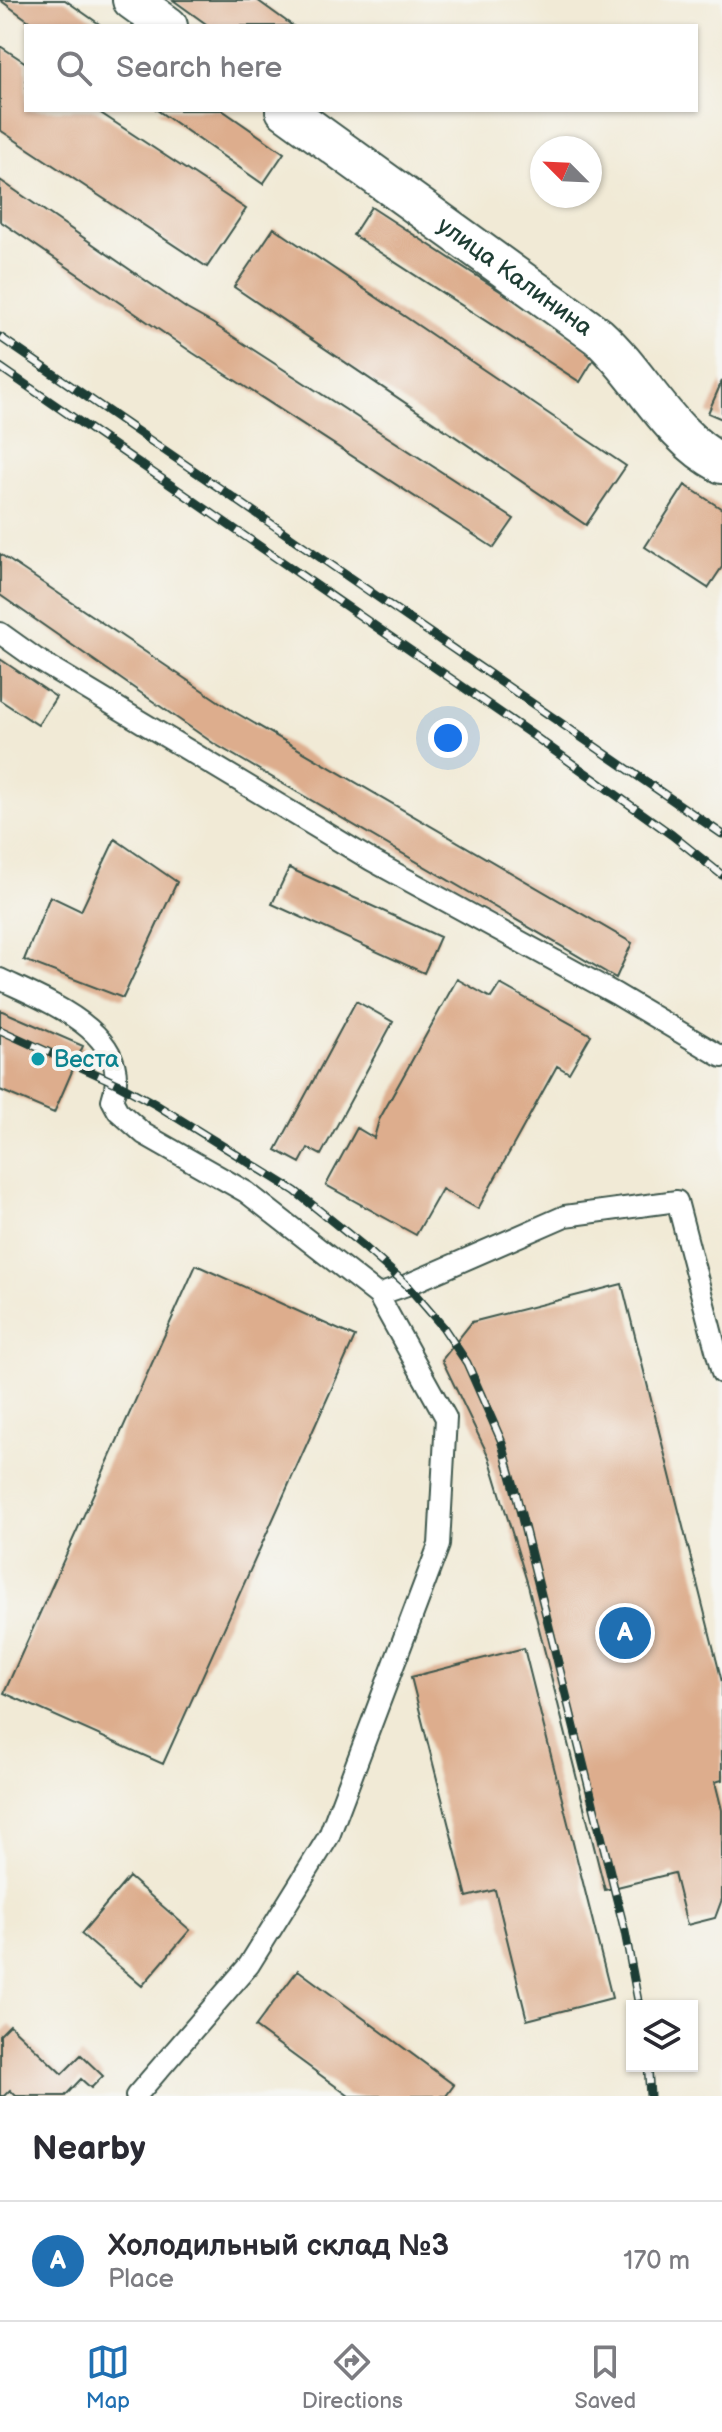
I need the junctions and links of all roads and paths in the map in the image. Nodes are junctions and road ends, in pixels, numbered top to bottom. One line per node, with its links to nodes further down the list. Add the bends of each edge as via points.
1 (132, 0): 2 (street)
2 (165, 24)
3 (288, 112): 4 (street, улица Калинина, via 598,336 627,364 677,432)
4 (722, 464)
5 (0, 633): 7 (lane, via 371,860)
6 (0, 979): 8 (lane, via 91,1030 116,1071 112,1100 135,1127 246,1192)
7 (722, 1057)
8 (378, 1295): 9 (lane, via 565,1216 677,1201); 10 (lane, via 446,1418 439,1545 329,1836 249,1965)
9 (722, 1373)
10 (136, 2096)

